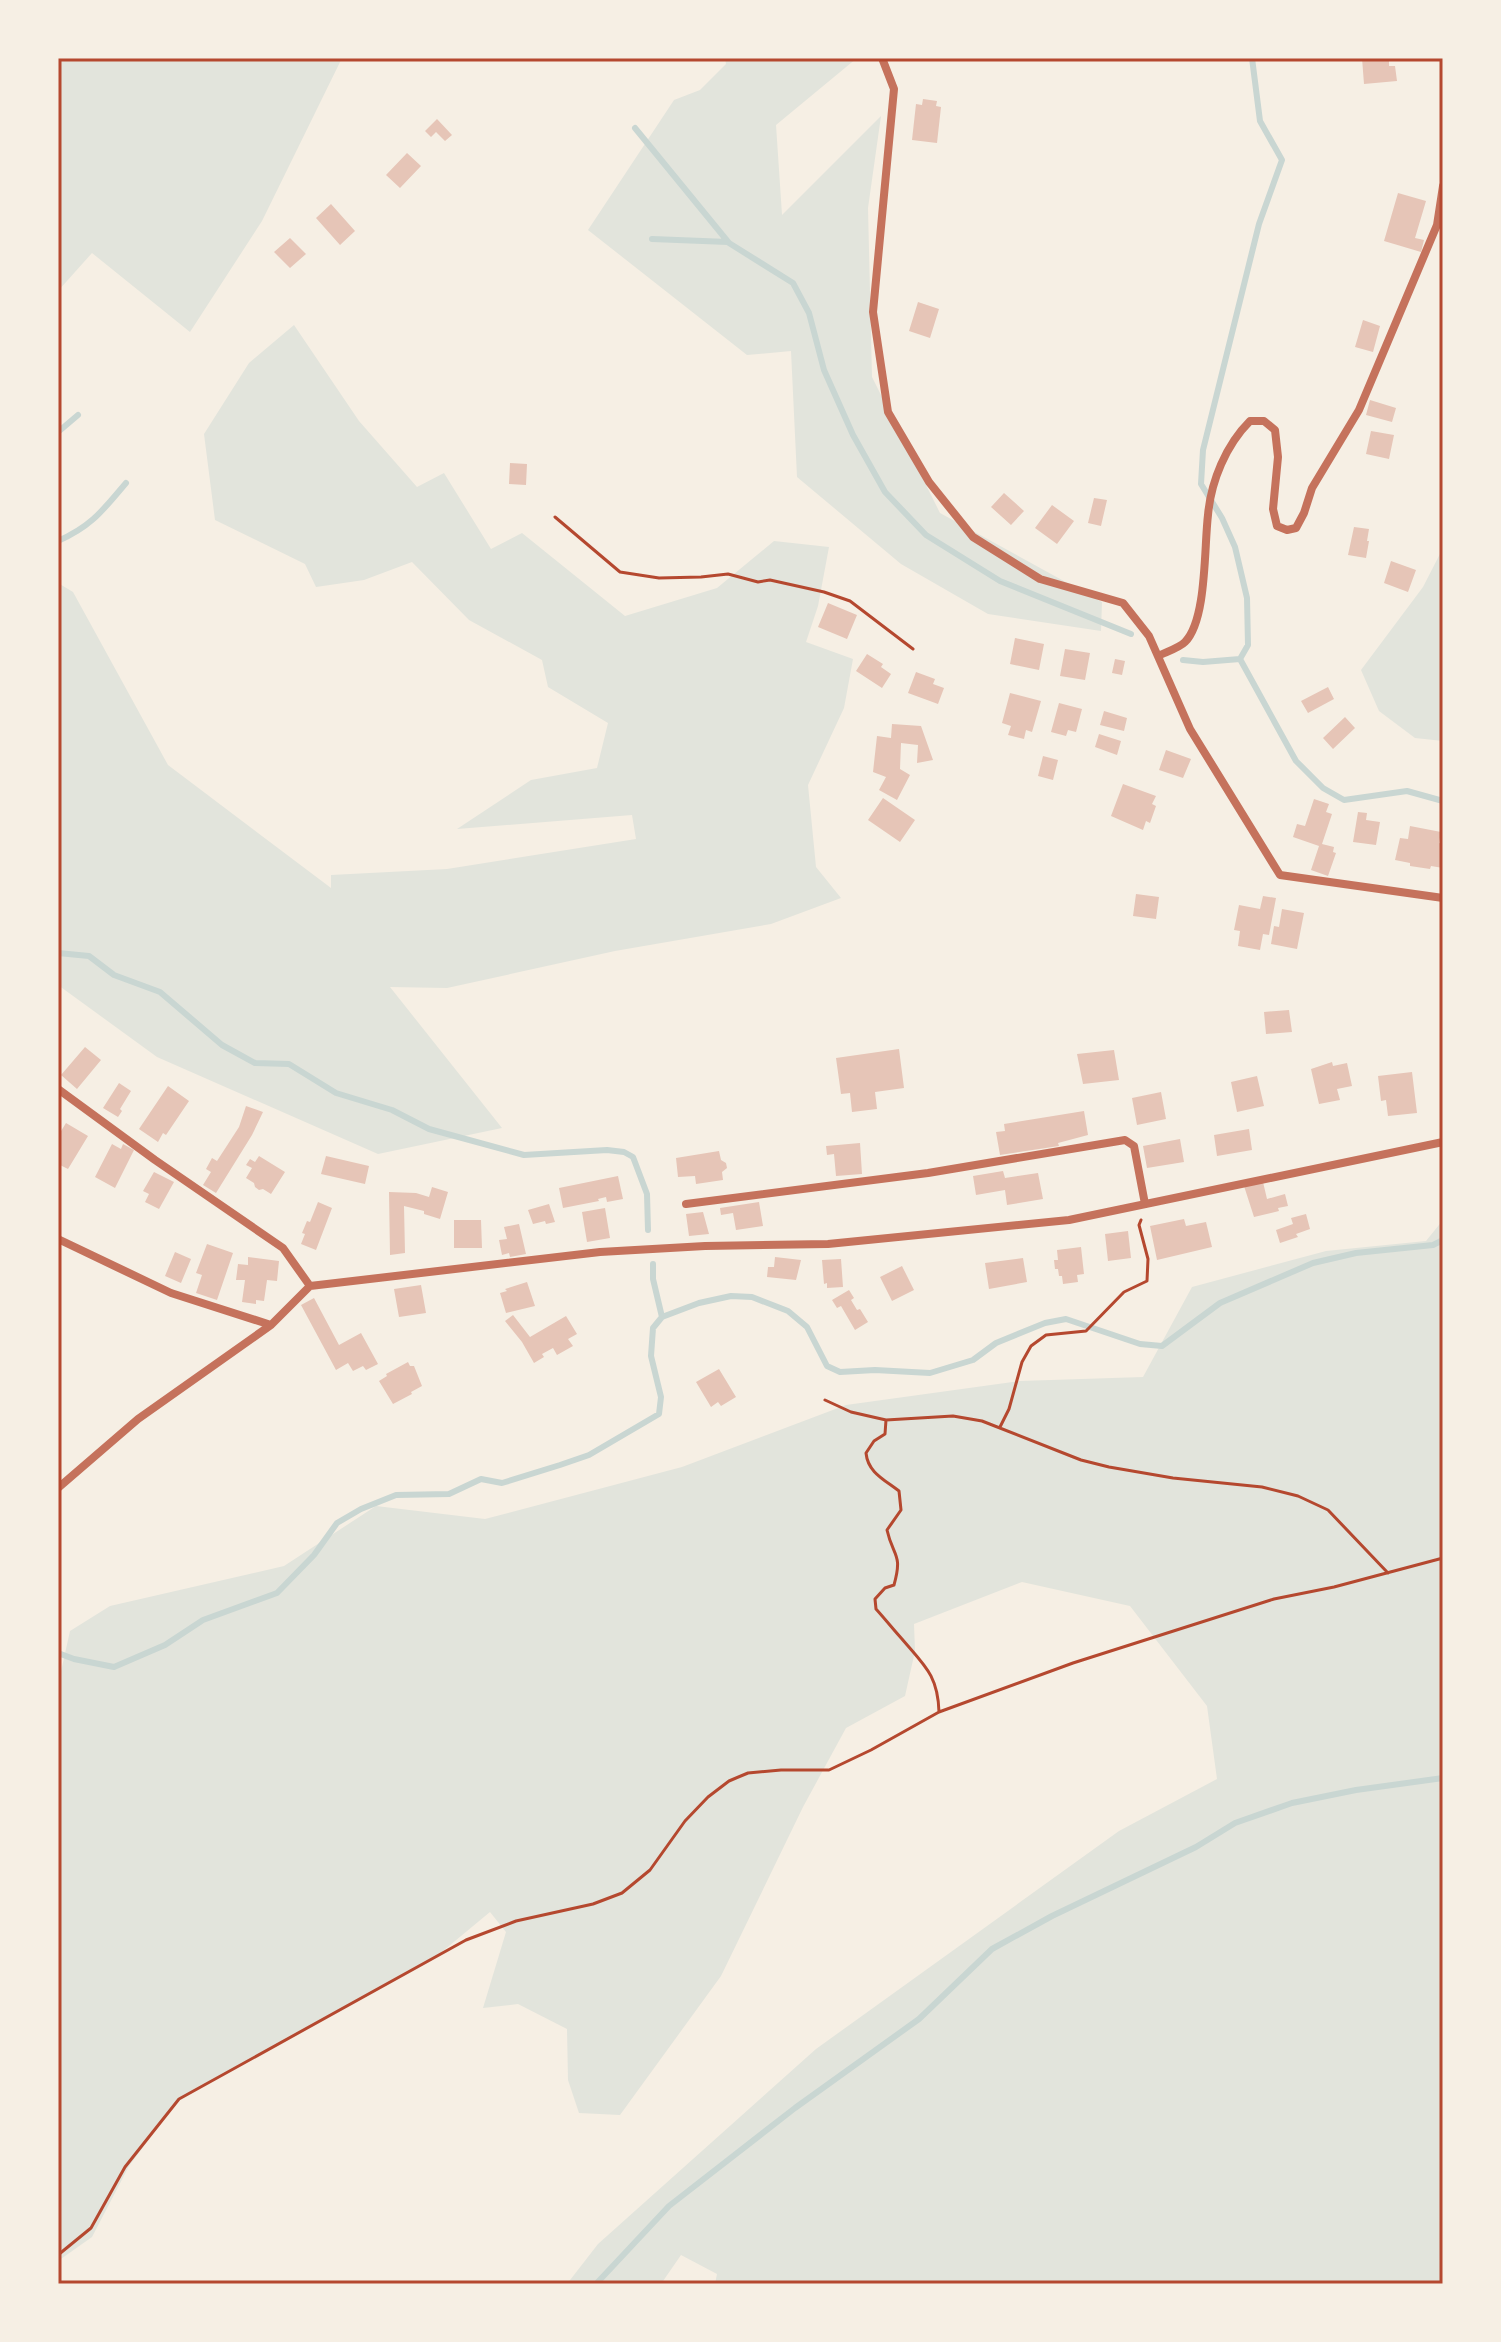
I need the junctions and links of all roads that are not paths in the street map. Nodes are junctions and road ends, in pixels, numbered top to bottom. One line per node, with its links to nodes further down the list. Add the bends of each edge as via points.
1 (882, 58): 3 (street, via 894,89 873,312 888,412 929,482 973,537 1040,579 1123,603)
2 (1443, 186): 3 (street, via 1437,225 1359,410 1312,488 1296,528 1277,526 1273,509 1275,430 1264,421 1250,421 1236,435 1220,467 1208,511 1199,617 1185,642)
3 (1158, 656): 4 (street, via 1190,729 1280,875)
4 (1443, 898)
5 (58, 1089): 10 (street, via 283,1248)
6 (1443, 1142): 8 (street)
7 (686, 1204): 8 (street, via 928,1173 1125,1140 1134,1146)
8 (1145, 1204): 10 (street, via 1069,1220 828,1244 600,1252)
9 (58, 1239): 11 (street, via 171,1293)
10 (310, 1286): 11 (street)
11 (271, 1325): 12 (street, via 138,1419)
12 (58, 1488)

